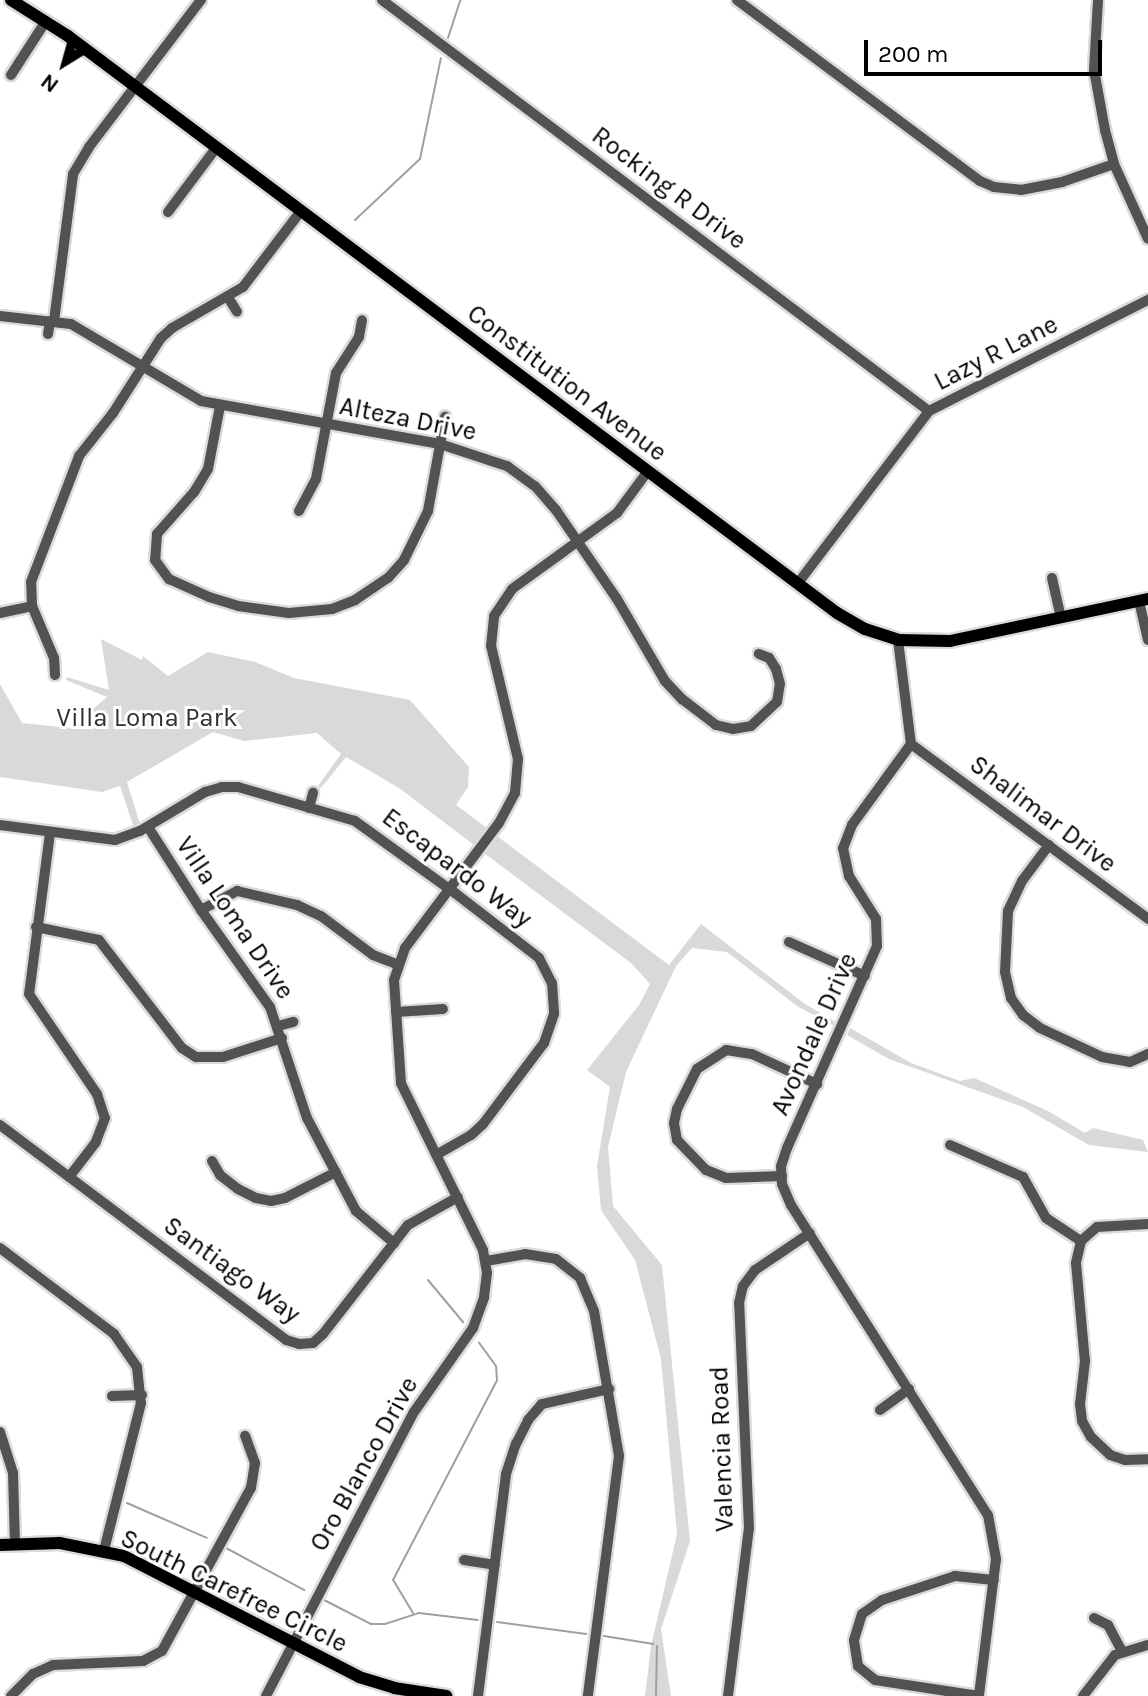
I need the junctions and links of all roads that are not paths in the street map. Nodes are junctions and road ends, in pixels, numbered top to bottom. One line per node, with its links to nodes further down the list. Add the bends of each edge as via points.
1 (11, 0): 6 (main road, Constitution Avenue)
2 (201, 0): 8 (street)
3 (382, 0): 23 (street, Rocking R Drive)
4 (737, 0): 10 (street, via 980,181 1021,190)
5 (1098, 0): 10 (street, via 1094,70)
6 (46, 21): 7 (street); 8 (main road, Constitution Avenue)
7 (11, 75)
8 (135, 86): 9 (main road, Constitution Avenue); 19 (street, via 73,174)
9 (216, 148): 11 (main road, Constitution Avenue); 12 (street)
10 (1114, 164): 13 (street)
11 (301, 211): 14 (street, via 250,280); 27 (main road, Constitution Avenue)
12 (168, 212)
13 (1148, 239)
14 (229, 299): 16 (street); 21 (street, via 167,332)
15 (1148, 300): 23 (street, Lazy R Lane)
16 (237, 312)
17 (0, 316): 19 (street, Alteza Drive)
18 (362, 320): 25 (street, via 359,337 336,373)
19 (52, 321): 20 (street); 21 (street, Alteza Drive, via 79,328)
20 (48, 334)
21 (142, 368): 22 (street, Alteza Drive, via 190,398); 33 (street, via 75,465 33,573)
22 (220, 406): 25 (street, Alteza Drive); 26 (street, via 208,469 157,534 155,560 177,584 266,611 332,609 388,578 421,532)
23 (929, 411): 31 (street, Lazy R Lane)
24 (445, 417): 26 (street)
25 (326, 425): 26 (street, Alteza Drive); 28 (street, via 313,488)
26 (440, 444): 29 (street, Alteza Drive, via 517,472 549,501)
27 (648, 471): 29 (street, via 617,513); 31 (main road, Constitution Avenue)
28 (299, 511)
29 (579, 543): 38 (street, Alteza Drive, via 658,672 708,719 742,729 772,709 779,678 769,658); 47 (street, via 512,589 494,616 491,646 517,748 517,783 507,811)
30 (1052, 578): 35 (street)
31 (798, 583): 36 (main road, Constitution Avenue, via 851,622)
32 (1143, 600): 35 (main road, Constitution Avenue); 37 (street)
33 (32, 606): 34 (street); 39 (street, via 54,658)
34 (0, 613)
35 (1061, 618): 36 (main road, Constitution Avenue, via 956,640)
36 (898, 640): 40 (street)
37 (1148, 640)
38 (759, 654)
39 (55, 675)
40 (911, 744): 46 (street, Shalimar Drive); 53 (street, Avondale Drive, via 844,841 845,866 878,928)
41 (313, 793): 42 (street)
42 (309, 808): 44 (street, Escapardo Way, via 222,787); 47 (street, Escapardo Way, via 362,825)
43 (0, 825): 45 (street, Escapardo Way)
44 (148, 827): 45 (street, Escapardo Way, via 115,840); 48 (street, Villa Loma Drive)
45 (50, 833): 50 (street)
46 (1049, 845): 49 (street, Shalimar Drive); 63 (street, via 1008,911 1005,967 1011,998 1040,1028 1102,1057 1130,1062)
47 (449, 889): 52 (street); 55 (street, Escapardo Way, via 539,958)
48 (201, 910): 52 (street, via 237,891 297,905 321,916 368,952); 61 (street, Villa Loma Drive)
49 (1148, 919)
50 (36, 927): 57 (street, via 29,987); 62 (street, via 102,936 189,1053 212,1059)
51 (789, 942): 53 (street)
52 (397, 964): 58 (street, Oro Blanco Drive)
53 (865, 976): 64 (street, Avondale Drive)
54 (567, 991): 55 (street)
55 (554, 993): 67 (street, via 553,1022 544,1043 477,1130)
56 (443, 1009): 58 (street)
57 (37, 1011): 59 (street); 71 (street, via 111,1117)
58 (396, 1012): 67 (street, Oro Blanco Drive, via 401,1083)
59 (25, 1019)
60 (293, 1022): 61 (street)
61 (278, 1026): 62 (street, Villa Loma Drive)
62 (282, 1038): 69 (street, Villa Loma Drive, via 303,1108)
63 (1148, 1054)
64 (817, 1084): 70 (street, Avondale Drive, via 784,1158); 70 (street, via 752,1054 726,1050 697,1069 677,1109 677,1140 706,1170 726,1178)
65 (0, 1125): 71 (street, Santiago Way)
66 (950, 1145): 77 (street, via 1023,1177 1046,1218)
67 (436, 1155): 72 (street, Oro Blanco Drive)
68 (212, 1161): 73 (street, via 220,1175 247,1194)
69 (336, 1172): 73 (street); 79 (street, Villa Loma Drive, via 361,1217)
70 (782, 1176): 76 (street, via 784,1194)
71 (69, 1177): 79 (street, Santiago Way, via 293,1343 318,1339)
72 (458, 1197): 79 (street, Santiago Way, via 414,1220); 82 (street, Oro Blanco Drive)
73 (278, 1200): 74 (street)
74 (280, 1213)
75 (1148, 1224): 77 (street, via 1105,1224)
76 (810, 1233): 84 (street); 107 (street, Valencia Road, via 755,1270 739,1303 749,1528)
77 (1081, 1241): 90 (street, via 1076,1263 1085,1361 1082,1421 1110,1455)
78 (550, 1242): 81 (street)
79 (394, 1243)
80 (0, 1248): 85 (street, via 121,1341 137,1367)
81 (547, 1256): 82 (street); 83 (street, via 572,1269 586,1287)
82 (486, 1261): 99 (street, Oro Blanco Drive, via 479,1317 414,1412)
83 (609, 1389): 95 (street, via 551,1400 528,1420 508,1464); 106 (street, via 619,1456)
84 (909, 1389): 87 (street); 96 (street, via 988,1515 996,1545)
85 (142, 1395): 86 (street); 93 (street)
86 (112, 1396)
87 (880, 1410)
88 (0, 1432): 91 (street, via 13,1473)
89 (245, 1436): 97 (street, via 255,1463 253,1480)
90 (1148, 1459)
91 (15, 1544): 92 (main road, South Carefree Circle); 93 (main road, South Carefree Circle, via 60,1543)
92 (0, 1545)
93 (104, 1550): 97 (main road, South Carefree Circle)
94 (464, 1560): 95 (street)
95 (495, 1565): 105 (street)
96 (994, 1580): 108 (street); 108 (street, via 955,1576 882,1600 862,1614 854,1640 858,1666 875,1680)
97 (195, 1592): 99 (main road, South Carefree Circle); 102 (street, via 167,1644 154,1657 53,1665 33,1674)
98 (1094, 1618): 101 (street, via 1108,1625)
99 (293, 1643): 103 (street, Oro Blanco Drive); 104 (main road, South Carefree Circle, via 377,1684)
100 (1148, 1645): 101 (street)
101 (1122, 1651): 109 (street)
102 (11, 1696)
103 (266, 1696)
104 (445, 1696)
105 (478, 1696)
106 (588, 1696)
107 (728, 1696)
108 (979, 1696)
109 (1083, 1696)

